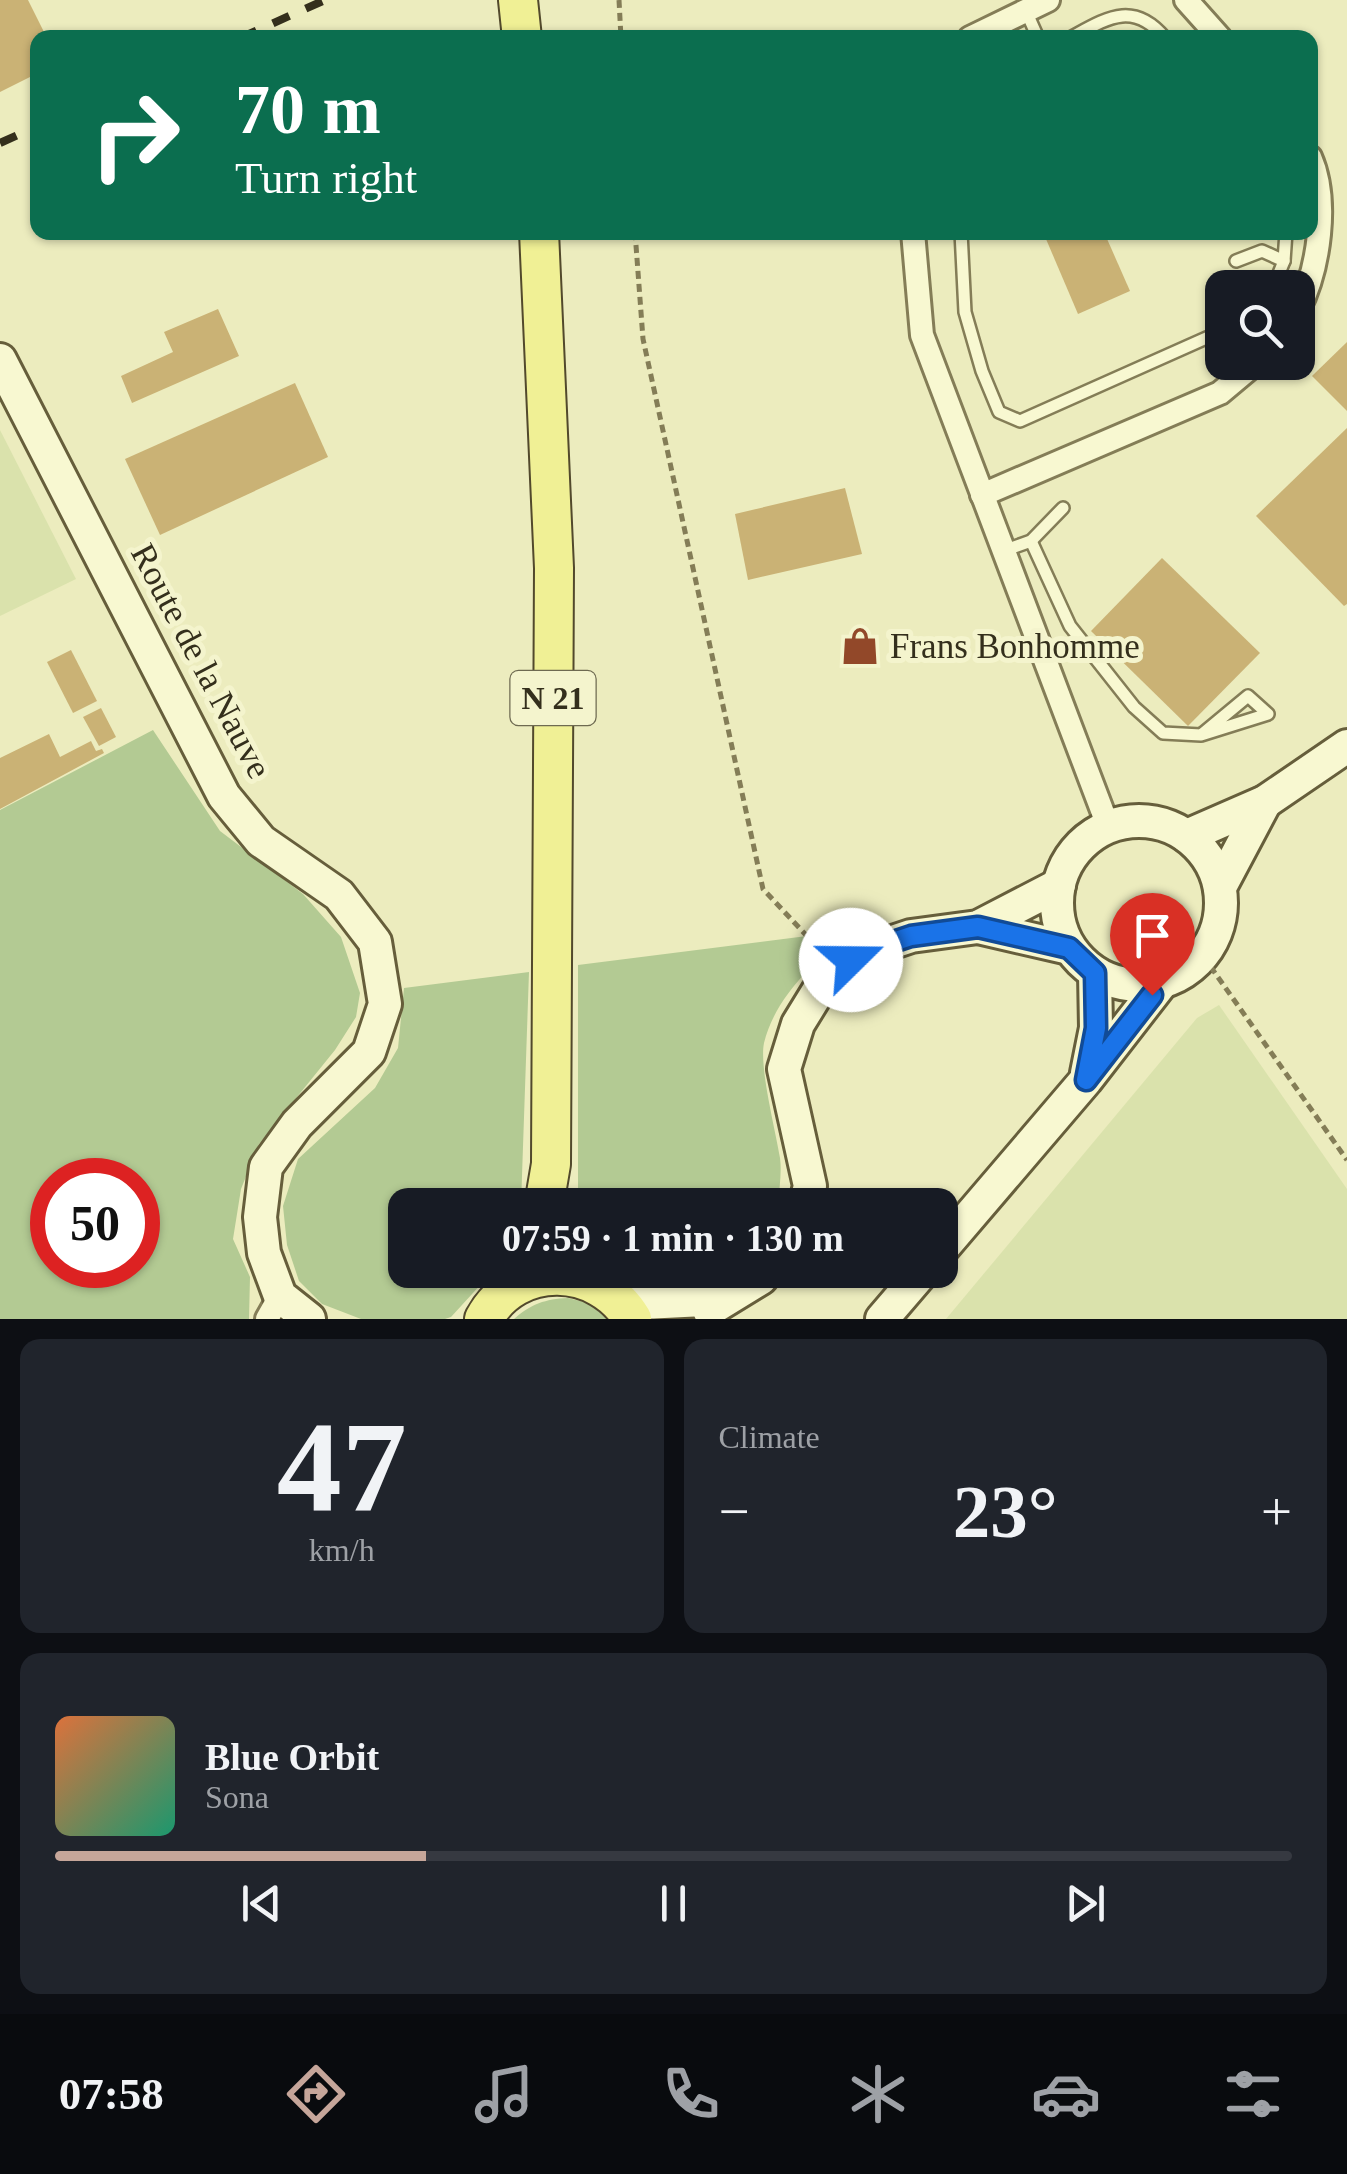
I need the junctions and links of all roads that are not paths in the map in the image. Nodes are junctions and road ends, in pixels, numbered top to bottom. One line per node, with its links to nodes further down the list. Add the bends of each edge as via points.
1 (518, 0): 5 (main road)
2 (1048, 0): 4 (street)
3 (1186, 0): 10 (street)
4 (1026, 11): 6 (street); 7 (lane)
5 (521, 30)
6 (987, 30)
7 (1034, 30)
8 (1084, 30): 9 (lane, via 1125,14)
9 (1158, 30)
10 (1213, 30)
11 (1318, 200): 19 (street, via 1321,231)
12 (539, 240): 39 (main road, N 21, via 554,568)
13 (914, 240): 23 (street, via 922,335)
14 (962, 240): 20 (lane, via 964,312 982,371 998,412 1020,421)
15 (1285, 240): 16 (lane)
16 (1284, 261): 17 (lane, via 1262,251); 18 (lane)
17 (1236, 262)
18 (1280, 270)
19 (1310, 270)
20 (1205, 339)
21 (0, 360): 49 (main road, Route de la Nauve, via 224,796 261,841 339,895 375,942 385,1004 370,1052 296,1124 266,1167 260,1217)
22 (1235, 380): 23 (street)
23 (982, 495): 26 (street)
24 (1063, 508): 25 (lane)
25 (1031, 541): 26 (lane); 27 (lane, via 1070,626 1134,708 1163,732)
26 (1003, 551): 30 (street)
27 (1201, 736): 27 (lane, via 1218,730 1268,714 1248,696)
28 (1347, 746): 29 (main road)
29 (1265, 802): 31 (main road); 33 (main road)
30 (1108, 826): 31 (main road, via 1162,824); 32 (main road, via 1077,850)
31 (1187, 836): 33 (main road, via 1214,867)
32 (1059, 885): 34 (main road); 35 (main road, via 1060,928)
33 (1220, 887): 37 (main road, via 1215,935 1184,972)
34 (978, 927): 35 (main road); 42 (main road, via 875,948 824,980 798,1024 784,1069)
35 (1069, 948): 36 (main road)
36 (1095, 973): 37 (main road, via 1139,986); 38 (main road, via 1096,1028)
37 (1162, 982): 38 (main road)
38 (1086, 1080): 43 (main road)
39 (551, 1164): 40 (main road, N 21); 41 (main road, N 21)
40 (547, 1188)
41 (557, 1188)
42 (809, 1188)
43 (958, 1230)
44 (511, 1288): 52 (main road)
45 (604, 1288): 50 (main road)
46 (743, 1288): 48 (main road)
47 (909, 1288): 54 (main road)
48 (724, 1299): 50 (main road); 53 (main road)
49 (274, 1308): 51 (main road, Route de la Nauve)
50 (628, 1312)
51 (309, 1319)
52 (484, 1319)
53 (697, 1319)
54 (882, 1319)

